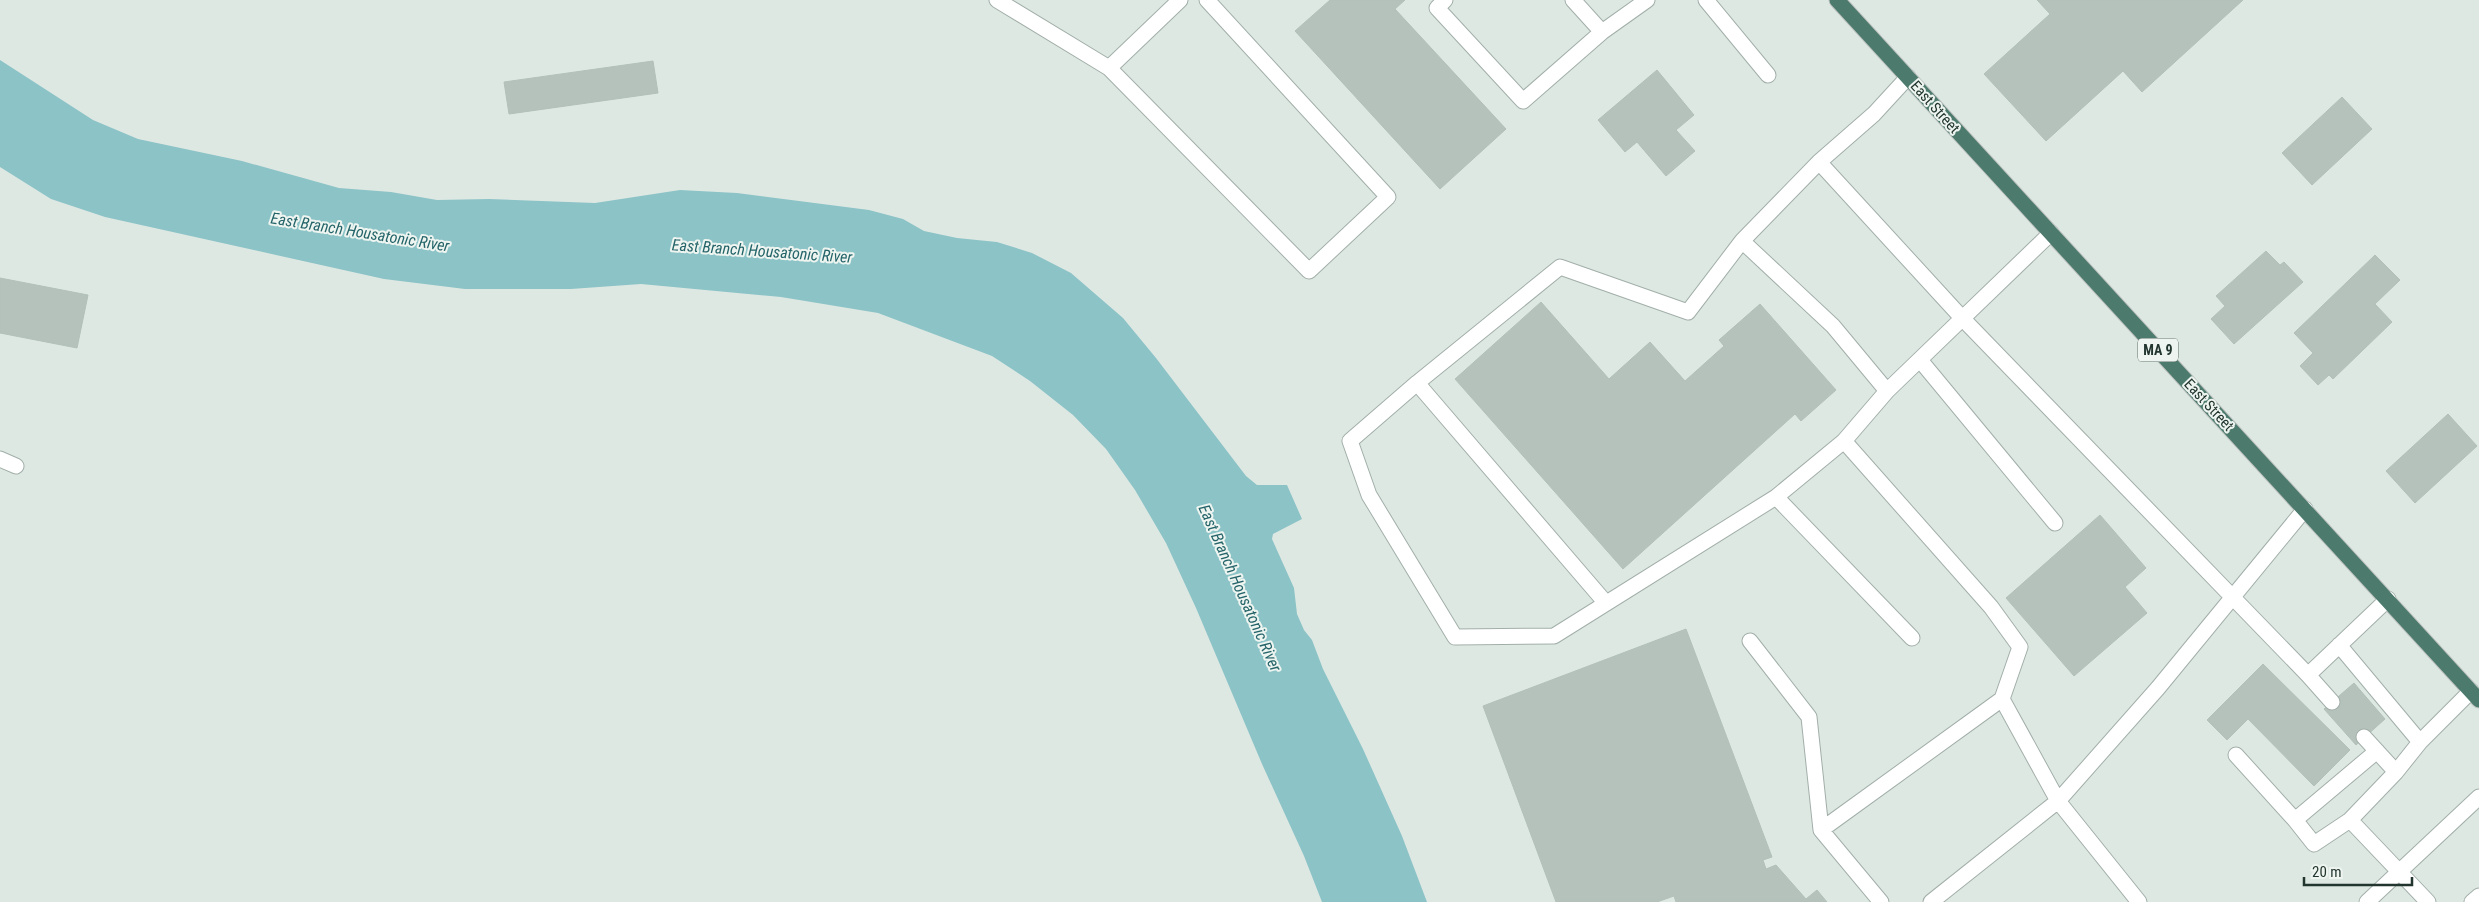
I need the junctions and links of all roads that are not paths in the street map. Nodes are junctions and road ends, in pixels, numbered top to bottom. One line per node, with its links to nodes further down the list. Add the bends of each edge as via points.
1 (997, 0): 10 (street)
2 (1180, 0): 10 (street)
3 (1206, 0): 10 (street, via 1388,197 1309,272)
4 (1445, 0): 9 (street, via 1437,8 1523,101)
5 (1573, 0): 9 (street)
6 (1647, 0): 9 (street)
7 (1706, 0): 11 (street)
8 (1837, 0): 12 (highway, East Street / MA 9)
9 (1602, 32)
10 (1109, 68)
11 (1768, 75)
12 (1908, 77): 13 (street, via 1874,114); 14 (highway, East Street / MA 9)
13 (1820, 162): 15 (street); 16 (street)
14 (2051, 233): 16 (street); 24 (highway, East Street / MA 9)
15 (1742, 240): 18 (street, via 1688,312 1560,267); 19 (street, via 1833,326)
16 (1963, 319): 17 (street); 26 (street)
17 (1920, 360): 19 (street); 25 (street)
18 (1417, 383): 28 (street); 28 (street, via 1350,441 1369,495 1456,637 1554,636)
19 (1887, 392): 20 (street)
20 (1844, 441): 23 (street); 34 (street, via 1991,607 2020,647)
21 (0, 460): 22 (street)
22 (16, 466)
23 (1776, 497): 28 (street); 29 (street)
24 (2306, 509): 26 (street); 27 (highway, East Street / MA 9)
25 (2055, 523)
26 (2232, 597): 32 (street); 42 (street, via 2158,688)
27 (2388, 599): 31 (street); 33 (highway, East Street / MA 9)
28 (1605, 602)
29 (1912, 638)
30 (1750, 641): 45 (street, via 1808,717)
31 (2339, 645): 32 (street); 37 (street)
32 (2308, 675): 35 (street)
33 (2475, 696): 37 (street)
34 (2002, 699): 42 (street); 45 (street)
35 (2332, 702)
36 (2364, 737): 38 (street)
37 (2420, 742): 40 (street)
38 (2377, 751): 40 (street); 43 (street)
39 (2236, 755): 43 (street)
40 (2396, 772): 44 (street)
41 (2479, 797): 46 (street)
42 (2058, 801): 49 (street); 50 (street)
43 (2295, 820): 44 (street, via 2314,844)
44 (2350, 820): 46 (street)
45 (1821, 830): 48 (street)
46 (2399, 872): 51 (street); 52 (street)
47 (2479, 896): 53 (street)
48 (1881, 902)
49 (1931, 902)
50 (2139, 902)
51 (2367, 902)
52 (2428, 902)
53 (2472, 902)

